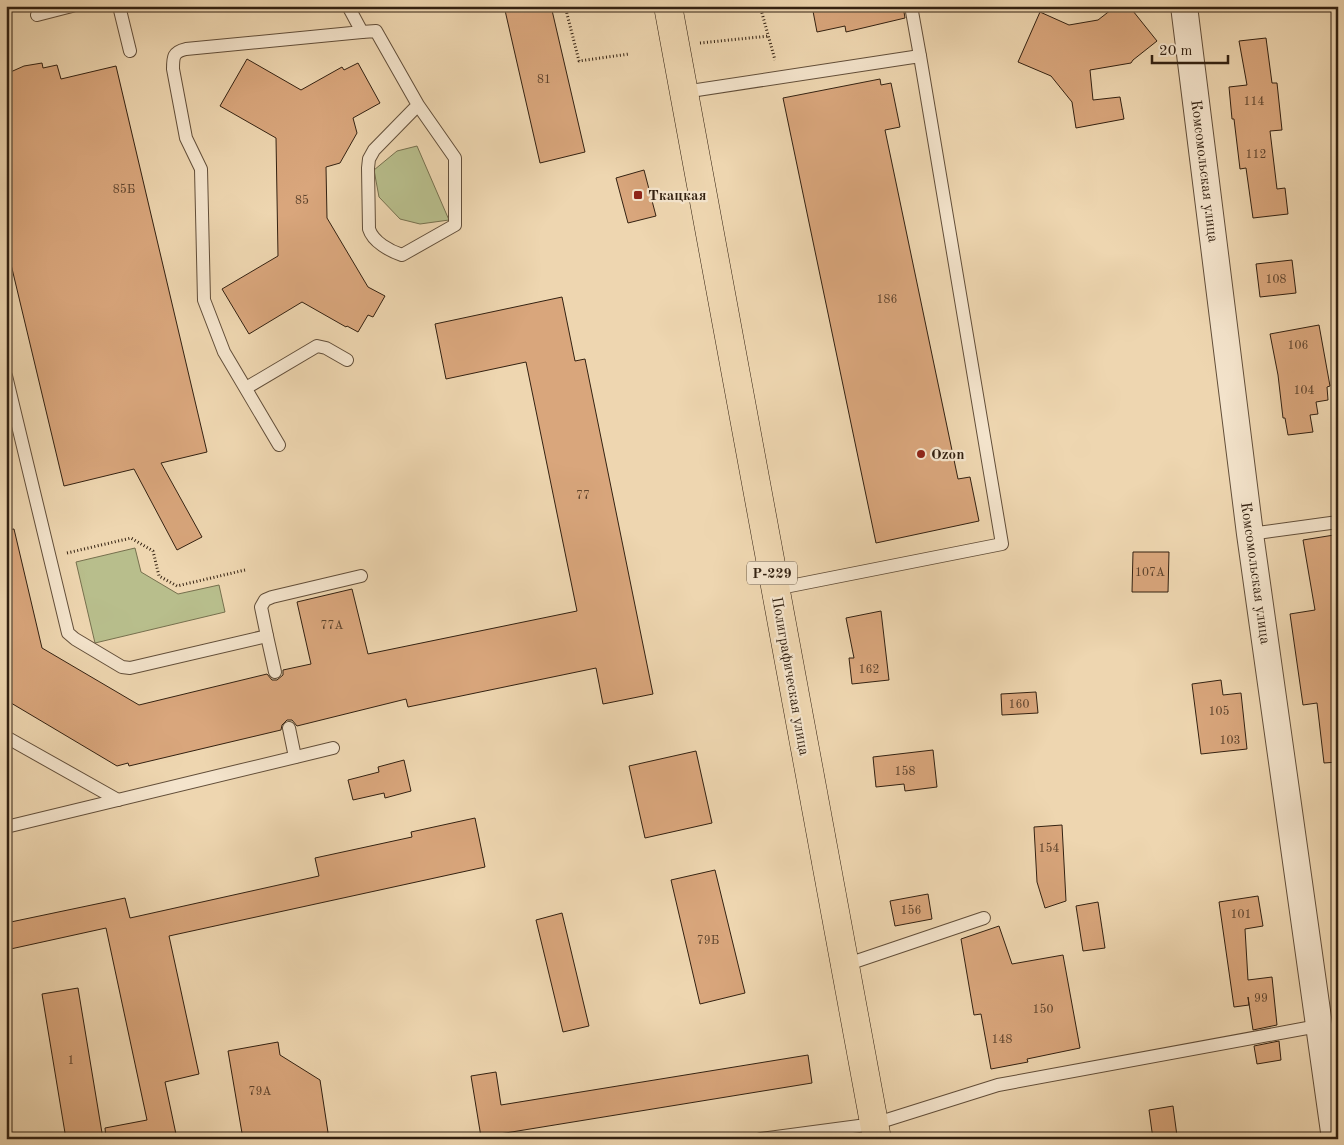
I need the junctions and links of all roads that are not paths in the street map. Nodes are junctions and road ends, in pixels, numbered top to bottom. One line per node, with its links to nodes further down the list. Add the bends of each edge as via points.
1 (72, 6): 7 (lane)
2 (119, 6): 9 (lane)
3 (348, 6): 8 (lane)
4 (668, 6): 11 (main road, Полиграфическая улица / Р-229)
5 (911, 6): 10 (lane)
6 (1184, 6): 18 (street, Комсомольская улица)
7 (37, 15)
8 (362, 32): 12 (lane, via 376,31); 15 (lane, via 186,48 173,58 186,138 201,169 204,300 224,352)
9 (130, 51)
10 (920, 56): 11 (lane); 20 (lane, via 1002,544)
11 (684, 92): 20 (main road, Полиграфическая улица / Р-229)
12 (418, 105): 12 (lane, via 369,158 371,236 402,254 456,225 455,158)
13 (347, 360): 15 (lane, via 317,346)
14 (6, 376): 21 (lane, via 68,633 74,639 126,668)
15 (246, 388): 16 (lane)
16 (280, 445)
17 (1338, 522): 18 (lane)
18 (1250, 534): 31 (street, Комсомольская улица)
19 (361, 576): 21 (lane, via 265,600 261,607)
20 (775, 589): 30 (main road, Полиграфическая улица / Р-229)
21 (267, 636): 22 (lane)
22 (275, 672)
23 (288, 728): 26 (lane)
24 (6, 737): 27 (lane)
25 (333, 748): 26 (lane)
26 (295, 757): 27 (lane)
27 (118, 800): 28 (lane)
28 (6, 827)
29 (984, 918): 30 (lane)
30 (845, 965): 32 (main road, Полиграфическая улица / Р-229)
31 (1318, 1026): 32 (lane, via 998,1085); 34 (street, Комсомольская улица)
32 (876, 1132): 33 (lane)
33 (761, 1139)
34 (1335, 1139)

